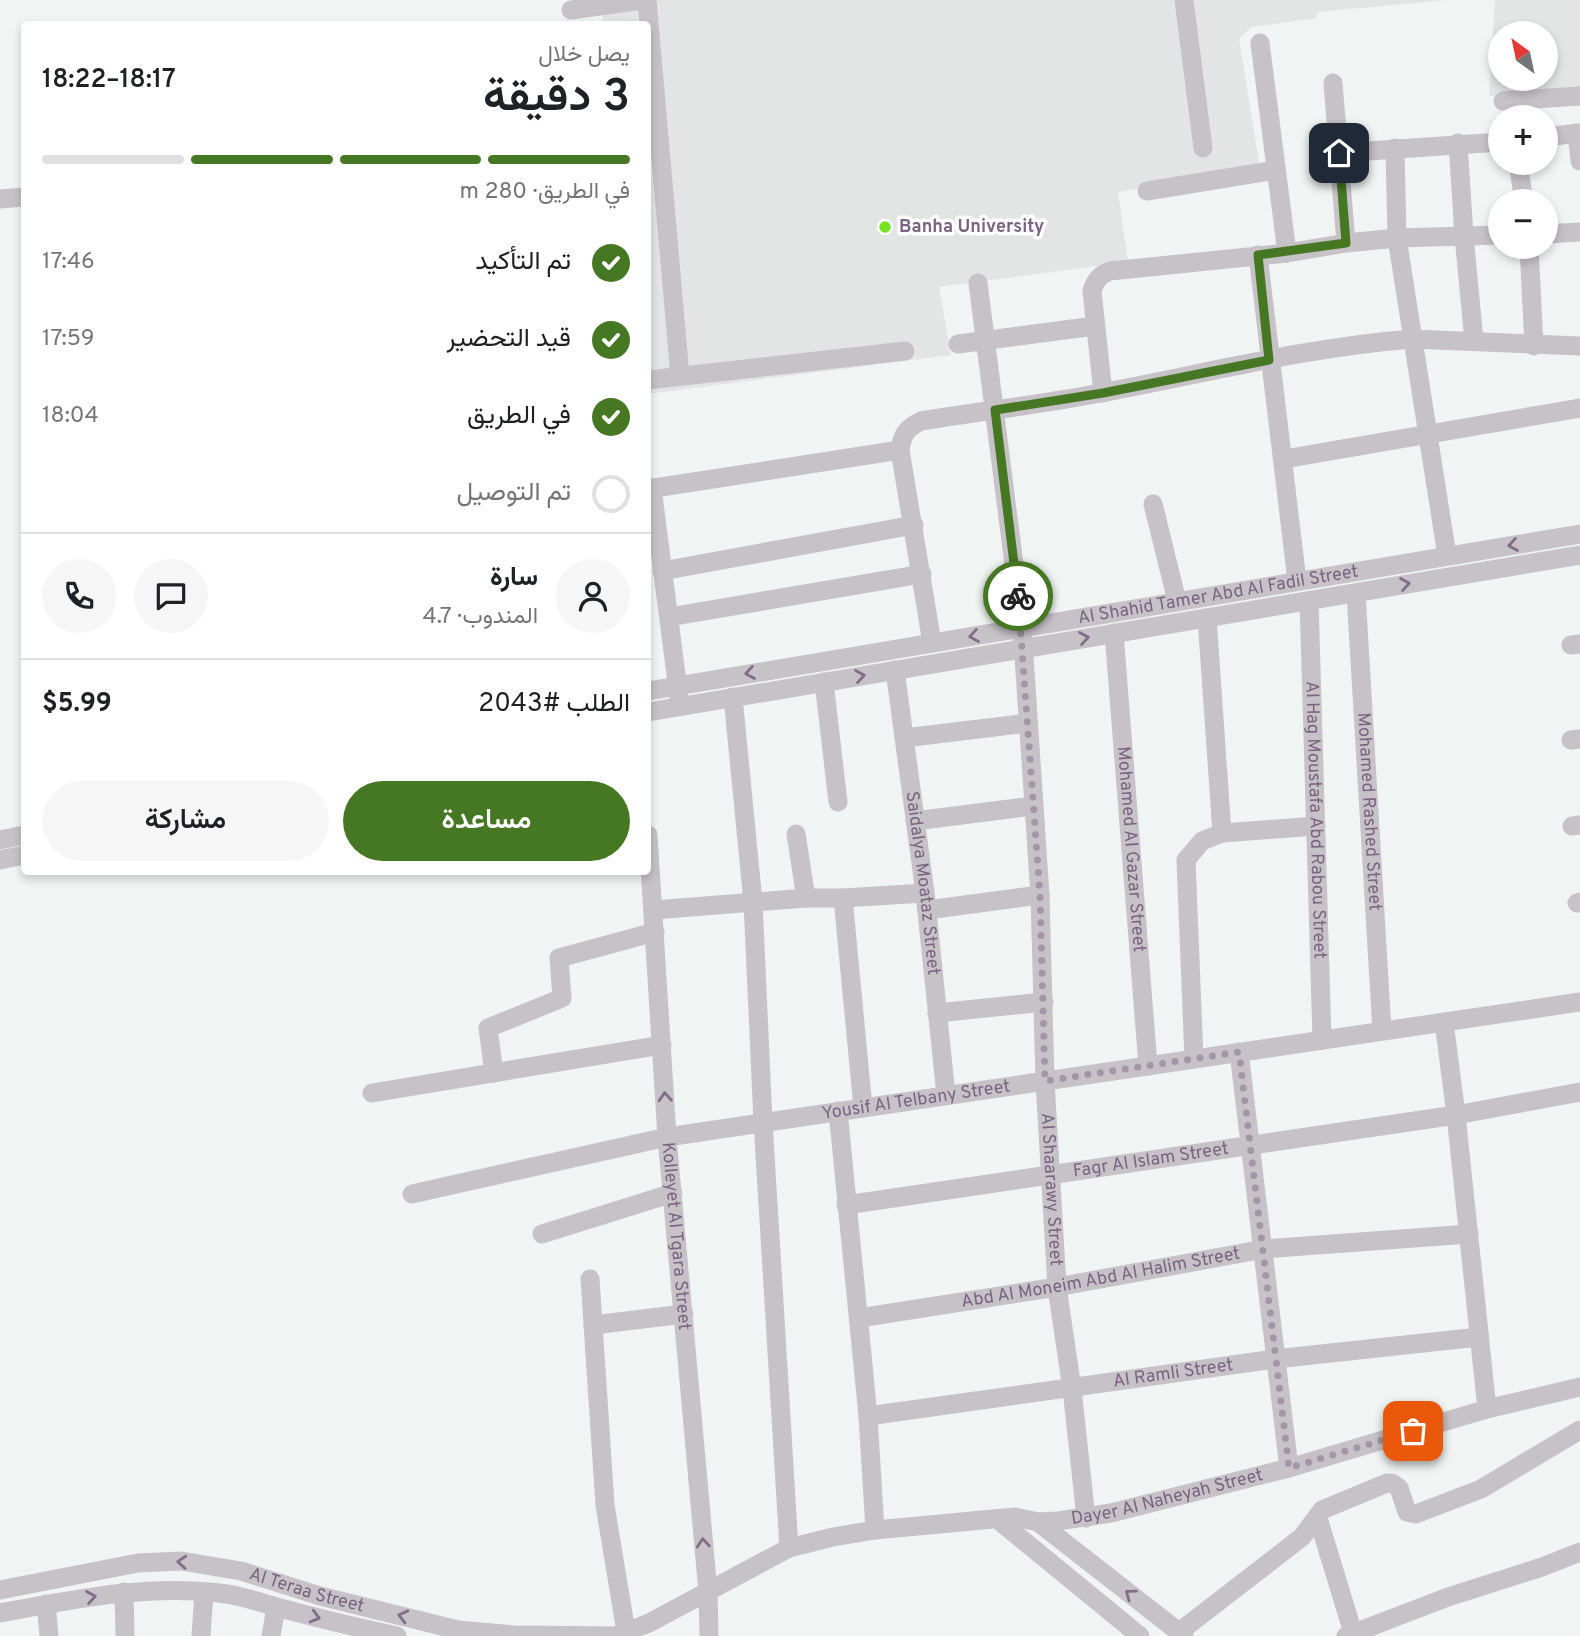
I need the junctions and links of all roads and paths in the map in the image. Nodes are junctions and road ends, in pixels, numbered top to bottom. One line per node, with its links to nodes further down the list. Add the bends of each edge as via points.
1 (642, 0): 4 (street)
2 (647, 0): 5 (street)
3 (1184, 0): 15 (street)
4 (571, 11)
5 (649, 21)
6 (1260, 43): 19 (street)
7 (651, 46): 42 (street)
8 (1333, 83): 17 (street)
9 (1580, 96): 10 (street)
10 (1503, 101)
11 (1579, 133): 12 (street); 18 (street)
12 (1558, 135)
13 (1488, 142): 14 (street)
14 (1458, 143): 16 (street); 26 (street)
15 (1203, 148)
16 (1395, 148): 17 (street); 27 (street)
17 (1339, 153): 28 (street)
18 (1580, 161)
19 (1276, 170): 20 (street); 29 (street)
20 (1147, 191)
21 (21, 197): 22 (street)
22 (0, 199)
23 (1580, 232): 24 (street)
24 (1558, 233)
25 (1488, 235): 26 (street)
26 (1464, 236): 27 (street); 36 (street)
27 (1397, 238): 28 (street); 34 (street)
28 (1346, 243): 29 (street)
29 (1287, 253): 30 (street)
30 (1258, 255): 33 (street, via 1101,274 1092,291); 41 (street)
31 (1530, 259): 38 (street)
32 (978, 283): 35 (street, Al Shaarawy Street)
33 (1095, 326): 35 (street); 44 (street)
34 (1412, 339): 36 (street); 41 (street); 47 (street)
35 (986, 341): 37 (street); 46 (street, Al Shaarawy Street)
36 (1474, 341): 38 (street)
37 (958, 344)
38 (1534, 346): 39 (street)
39 (1580, 346)
40 (905, 351): 42 (street)
41 (1269, 360): 44 (street); 49 (street)
42 (680, 376): 43 (street)
43 (651, 380)
44 (1103, 393): 46 (street)
45 (1580, 408): 47 (street)
46 (995, 410): 48 (street, via 921,421 902,436); 65 (street, Al Shaarawy Street)
47 (1428, 435): 49 (street); 56 (street)
48 (900, 450): 50 (street); 53 (street)
49 (1284, 459): 59 (street)
50 (651, 488)
51 (651, 495): 57 (street)
52 (1153, 504): 61 (street)
53 (914, 525): 57 (street); 58 (street)
54 (1580, 534): 56 (street, Al Shahid Tamer Abd Al Fadil Street, one-way to 56)
55 (1580, 555): 60 (street, Al Shahid Tamer Abd Al Fadil Street, one-way to 55)
56 (1447, 556): 59 (street, Al Shahid Tamer Abd Al Fadil Street)
57 (662, 571): 63 (street)
58 (922, 574): 63 (street); 67 (street)
59 (1297, 581): 61 (street, Al Shahid Tamer Abd Al Fadil Street)
60 (1356, 593): 62 (street, Al Shahid Tamer Abd Al Fadil Street); 100 (street, Mohamed Rashed Street)
61 (1177, 601): 65 (street, Al Shahid Tamer Abd Al Fadil Street)
62 (1309, 601): 64 (street, Al Shahid Tamer Abd Al Fadil Street); 81 (street, Al Hag Moustafa Abd Rabou Street)
63 (668, 617): 71 (street)
64 (1207, 618): 66 (street, Al Shahid Tamer Abd Al Fadil Street); 82 (street)
65 (1022, 627): 67 (street, Al Shahid Tamer Abd Al Fadil Street, one-way to 67); 68 (street, Al Shaarawy Street)
66 (1114, 633): 68 (street, Al Shahid Tamer Abd Al Fadil Street, one-way to 66); 105 (street, Mohamed Al Gazar Street)
67 (932, 643): 71 (street, Al Shahid Tamer Abd Al Fadil Street, one-way to 71)
68 (1024, 648): 69 (street, Al Shahid Tamer Abd Al Fadil Street); 76 (street, Al Shaarawy Street)
69 (895, 670): 70 (street, Al Shahid Tamer Abd Al Fadil Street, one-way to 69); 77 (street, Saidalya Moataz Street)
70 (824, 682): 73 (street, Al Shahid Tamer Abd Al Fadil Street); 78 (street)
71 (678, 685): 72 (street, Al Shahid Tamer Abd Al Fadil Street); 74 (street)
72 (651, 690)
73 (733, 697): 74 (street, Al Shahid Tamer Abd Al Fadil Street); 92 (street)
74 (680, 706): 75 (street, Al Shahid Tamer Abd Al Fadil Street)
75 (651, 711)
76 (1028, 723): 77 (street); 79 (street, Al Shaarawy Street)
77 (904, 738): 80 (street, Saidalya Moataz Street)
78 (838, 802)
79 (1033, 806): 80 (street); 89 (street, Al Shaarawy Street)
80 (915, 821): 93 (street, Saidalya Moataz Street)
81 (1316, 826): 82 (street); 101 (street, Al Hag Moustafa Abd Rabou Street)
82 (1222, 832): 104 (street, via 1202,841 1186,860)
83 (796, 834): 90 (street)
84 (21, 836): 85 (street)
85 (0, 840)
86 (21, 856): 87 (street)
87 (0, 860)
88 (651, 872): 94 (street, Kolleyet Al Tgara Street)
89 (1040, 895): 93 (street); 96 (street, Al Shaarawy Street)
90 (806, 898): 91 (street); 92 (street)
91 (843, 898): 93 (street); 111 (street)
92 (753, 902): 94 (street); 114 (street)
93 (926, 902): 98 (street, Saidalya Moataz Street)
94 (654, 909): 95 (street, Kolleyet Al Tgara Street)
95 (655, 932): 102 (street, Kolleyet Al Tgara Street); 106 (street, via 559,958 562,998 488,1028)
96 (1044, 1002): 98 (street); 107 (street, Al Shaarawy Street)
97 (1580, 1002): 99 (street, Yousif Al Telbany Street)
98 (937, 1013): 110 (street, Saidalya Moataz Street)
99 (1444, 1022): 100 (street, Yousif Al Telbany Street); 113 (street)
100 (1382, 1031): 101 (street, Yousif Al Telbany Street)
101 (1322, 1040): 103 (street, Yousif Al Telbany Street)
102 (662, 1045): 106 (street); 115 (street, Kolleyet Al Tgara Street, one-way to 102)
103 (1239, 1052): 104 (street, Yousif Al Telbany Street); 116 (street)
104 (1194, 1059): 105 (street, Yousif Al Telbany Street)
105 (1148, 1066): 107 (street, Yousif Al Telbany Street)
106 (494, 1073): 109 (street)
107 (1045, 1081): 110 (street, Yousif Al Telbany Street); 117 (street, Al Shaarawy Street)
108 (1580, 1092): 113 (street, Fagr Al Islam Street)
109 (372, 1093)
110 (946, 1096): 111 (street, Yousif Al Telbany Street)
111 (863, 1108): 112 (street, Yousif Al Telbany Street)
112 (838, 1111): 114 (street, Yousif Al Telbany Street); 120 (street)
113 (1456, 1115): 116 (street, Fagr Al Islam Street); 122 (street)
114 (763, 1122): 115 (street, Yousif Al Telbany Street); 143 (street)
115 (667, 1137): 118 (street, Yousif Al Telbany Street); 119 (street, Kolleyet Al Tgara Street)
116 (1250, 1146): 117 (street, Fagr Al Islam Street); 123 (street)
117 (1049, 1176): 120 (street, Fagr Al Islam Street); 125 (street, Al Shaarawy Street)
118 (412, 1194)
119 (673, 1194): 121 (street); 126 (street, Kolleyet Al Tgara Street)
120 (846, 1205): 127 (street)
121 (542, 1234)
122 (1469, 1234): 123 (street, Abd Al Moneim Abd Al Halim Street); 129 (street)
123 (1264, 1249): 125 (street, Abd Al Moneim Abd Al Halim Street); 130 (street)
124 (590, 1279): 128 (street)
125 (1057, 1287): 127 (street, Abd Al Moneim Abd Al Halim Street); 132 (street, Al Shaarawy Street)
126 (684, 1314): 128 (street); 149 (street, Kolleyet Al Tgara Street, one-way to 126)
127 (859, 1318): 134 (street)
128 (593, 1325): 155 (street)
129 (1479, 1336): 130 (street, Al Ramli Street); 133 (street)
130 (1275, 1359): 132 (street, Al Ramli Street); 136 (street)
131 (1580, 1387): 133 (street, Dayer Al Naheyah Street)
132 (1072, 1389): 134 (street, Al Ramli Street); 137 (street, Al Shaarawy Street)
133 (1487, 1409): 136 (street, Dayer Al Naheyah Street)
134 (868, 1416): 141 (street)
135 (1580, 1430): 138 (street, via 1481,1489 1427,1510 1410,1514 1399,1488 1387,1483 1326,1507)
136 (1289, 1468): 137 (street, Dayer Al Naheyah Street)
137 (1086, 1518): 140 (street, Dayer Al Naheyah Street)
138 (1318, 1518): 154 (street, via 1302,1537); 156 (street)
139 (997, 1519): 140 (street, Dayer Al Naheyah Street, via 1026,1517); 141 (street, Al Teraa Street); 145 (street)
140 (1038, 1522): 142 (street)
141 (875, 1530): 143 (street, Al Teraa Street)
142 (1062, 1542): 145 (street, via 1049,1548); 154 (street, one-way to 142)
143 (789, 1548): 149 (street, Al Teraa Street)
144 (1580, 1552): 156 (street)
145 (1048, 1562): 163 (street)
146 (0, 1590): 155 (street, Al Teraa Street, one-way to 146, via 458,1630 241,1572 181,1561 138,1563)
147 (124, 1592): 148 (street, Al Teraa Street); 150 (street, Al Teraa Street, one-way to 147); 158 (street)
148 (204, 1592): 151 (street, Al Teraa Street); 159 (street)
149 (708, 1592): 155 (street, Al Teraa Street); 162 (street, Kolleyet Al Tgara Street)
150 (46, 1604): 152 (street, Al Teraa Street); 157 (street)
151 (276, 1607): 153 (street, Al Teraa Street, one-way to 153); 160 (street)
152 (0, 1613)
153 (344, 1631): 161 (street, Al Teraa Street)
154 (1181, 1634)
155 (619, 1635)
156 (1352, 1635)
157 (49, 1636)
158 (125, 1636)
159 (201, 1636)
160 (271, 1636)
161 (397, 1636)
162 (709, 1636)
163 (1140, 1636)

